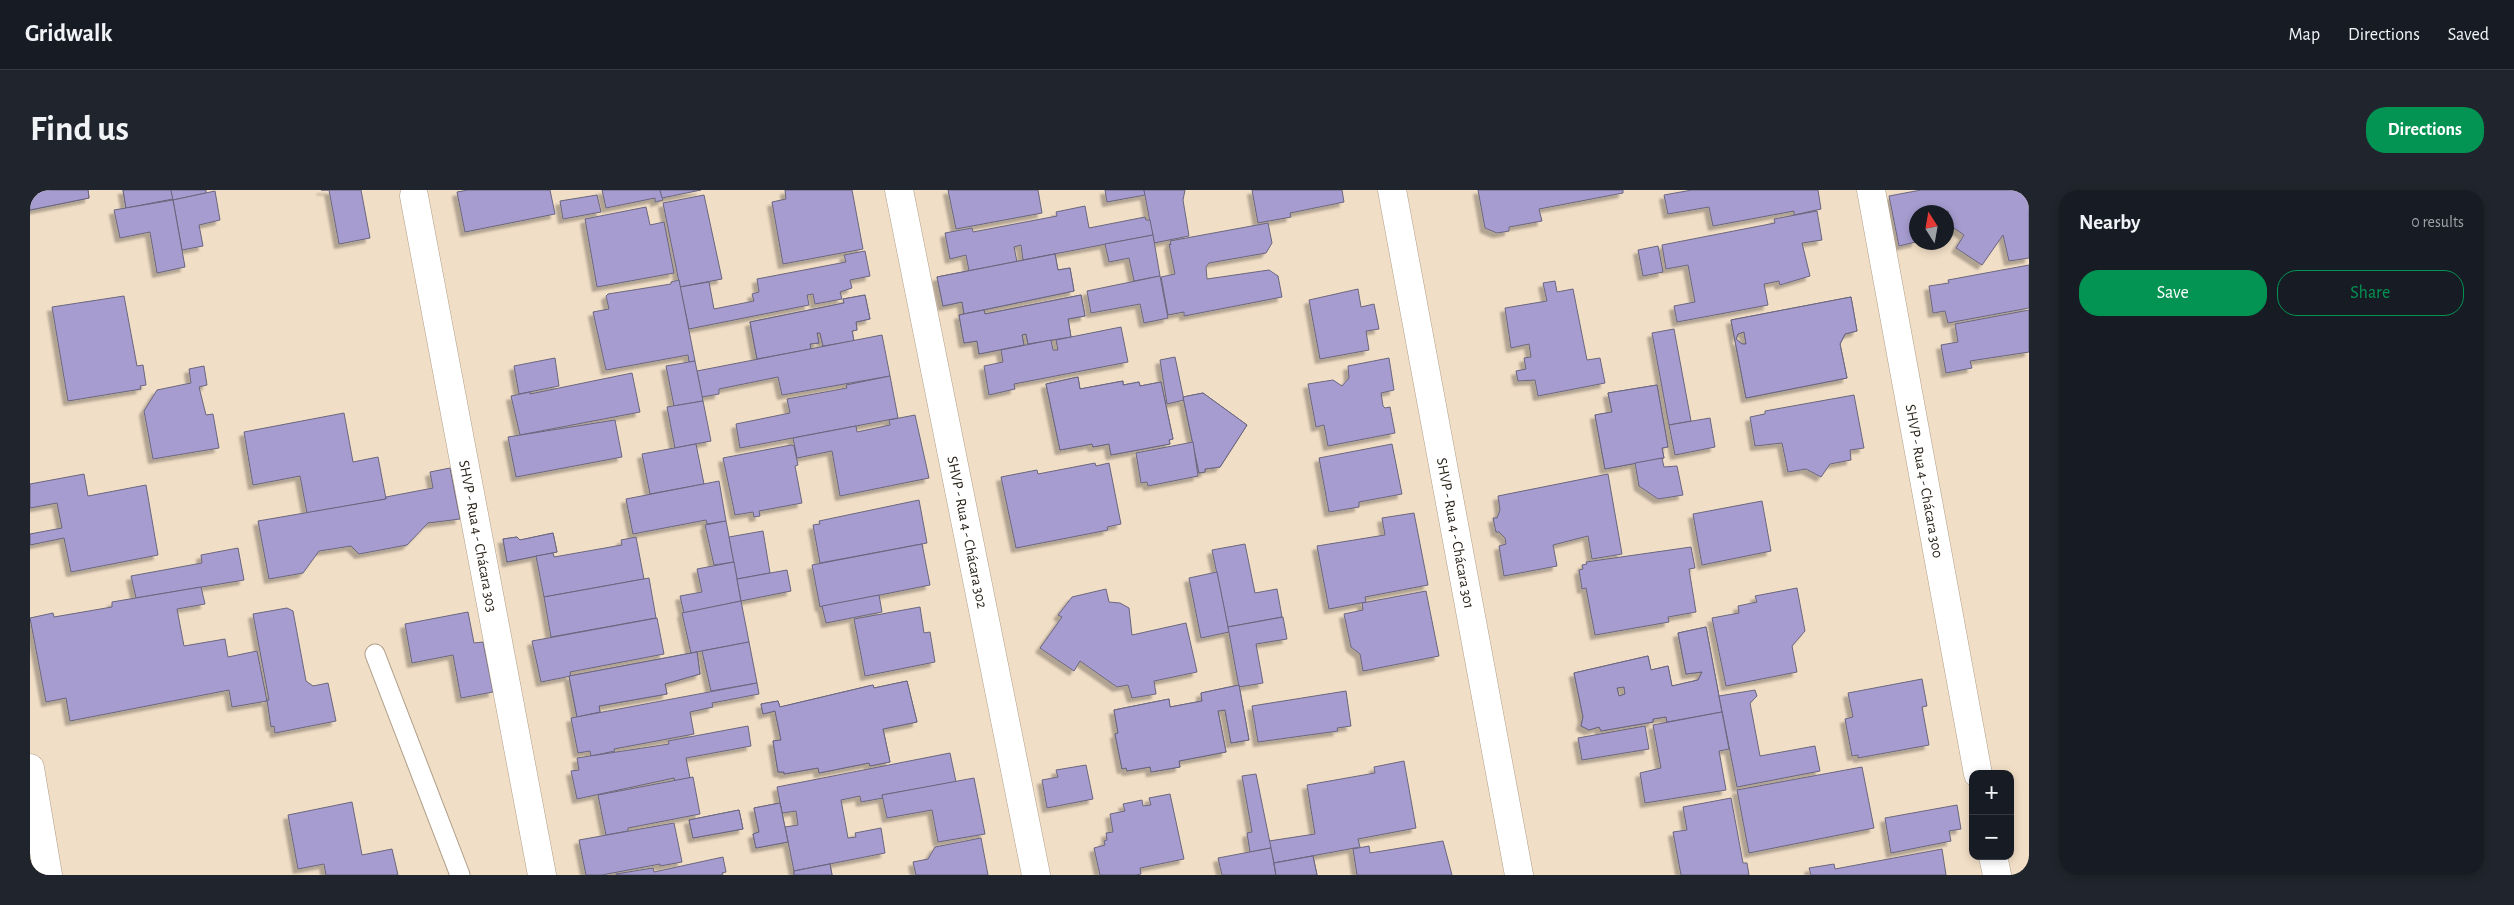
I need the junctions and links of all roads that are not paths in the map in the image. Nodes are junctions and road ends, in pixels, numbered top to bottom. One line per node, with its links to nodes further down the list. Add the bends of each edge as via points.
1 (899, 190): 12 (street, SHVP - Rua 4 - Chácara 302)
2 (1392, 190): 13 (street, SHVP - Rua 4 - Chácara 301)
3 (1871, 190): 7 (street, SHVP - Rua 4 - Chácara 300)
4 (414, 196): 11 (street, SHVP - Rua 4 - Chácara 303)
5 (375, 654): 10 (lane)
6 (30, 768): 9 (street)
7 (1977, 770)
8 (1994, 860): 14 (street)
9 (48, 875)
10 (460, 875)
11 (542, 875)
12 (1036, 875)
13 (1519, 875)
14 (1997, 875)

